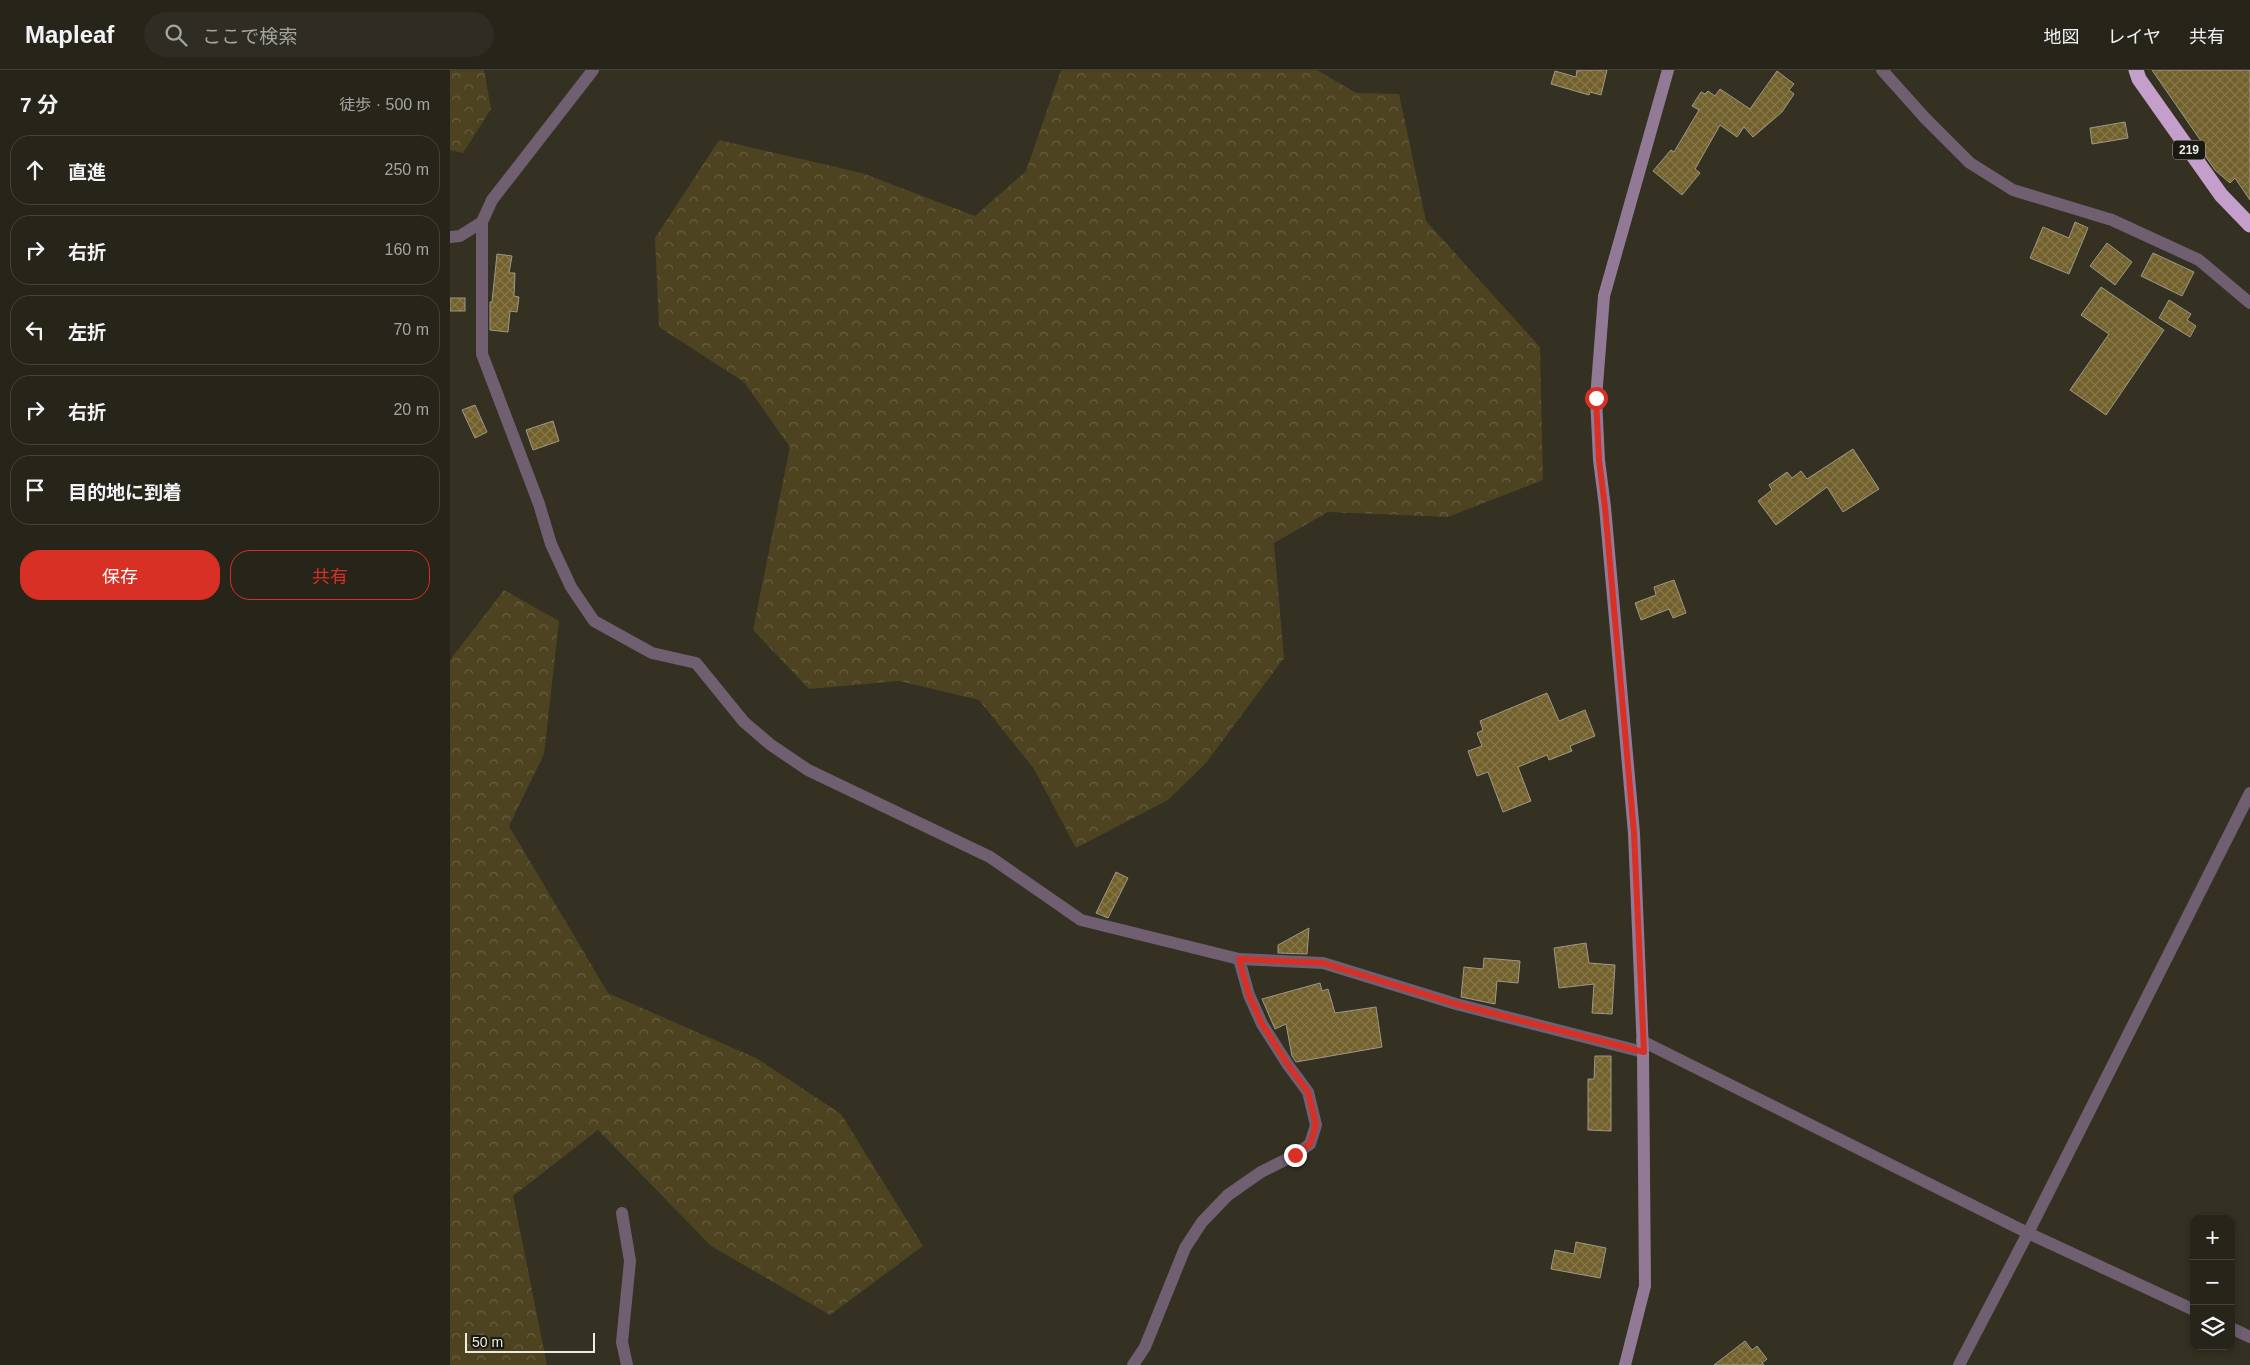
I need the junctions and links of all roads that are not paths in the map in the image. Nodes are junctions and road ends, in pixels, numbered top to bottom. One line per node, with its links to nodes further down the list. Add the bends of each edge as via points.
1 (593, 70): 5 (street, via 503,184)
2 (1668, 70): 11 (street, via 1604,296 1596,398 1634,833)
3 (1882, 70): 8 (street, via 1970,163 2013,190 2112,220 2199,260)
4 (2136, 70): 6 (highway, 219, via 2139,79 2221,194)
5 (482, 222): 7 (street, via 460,236); 10 (street, via 482,354 551,544 571,587 594,621 652,653 696,663 744,722 808,770 990,857 1081,920)
6 (2250, 224)
7 (450, 237)
8 (2250, 303)
9 (2250, 793): 13 (street)
10 (1239, 959): 11 (street, via 1323,963 1456,1004); 18 (street, via 1249,995 1262,1024 1308,1092 1316,1125 1310,1144 1228,1195 1202,1222 1185,1248 1145,1347)
11 (1643, 1046): 13 (street); 19 (street, via 1645,1286)
12 (622, 1213): 17 (street, via 630,1260 622,1342)
13 (2028, 1233): 14 (street); 20 (street)
14 (2190, 1308)
15 (2235, 1330): 16 (street)
16 (2250, 1337)
17 (627, 1365)
18 (1133, 1365)
19 (1624, 1365)
20 (1959, 1365)

